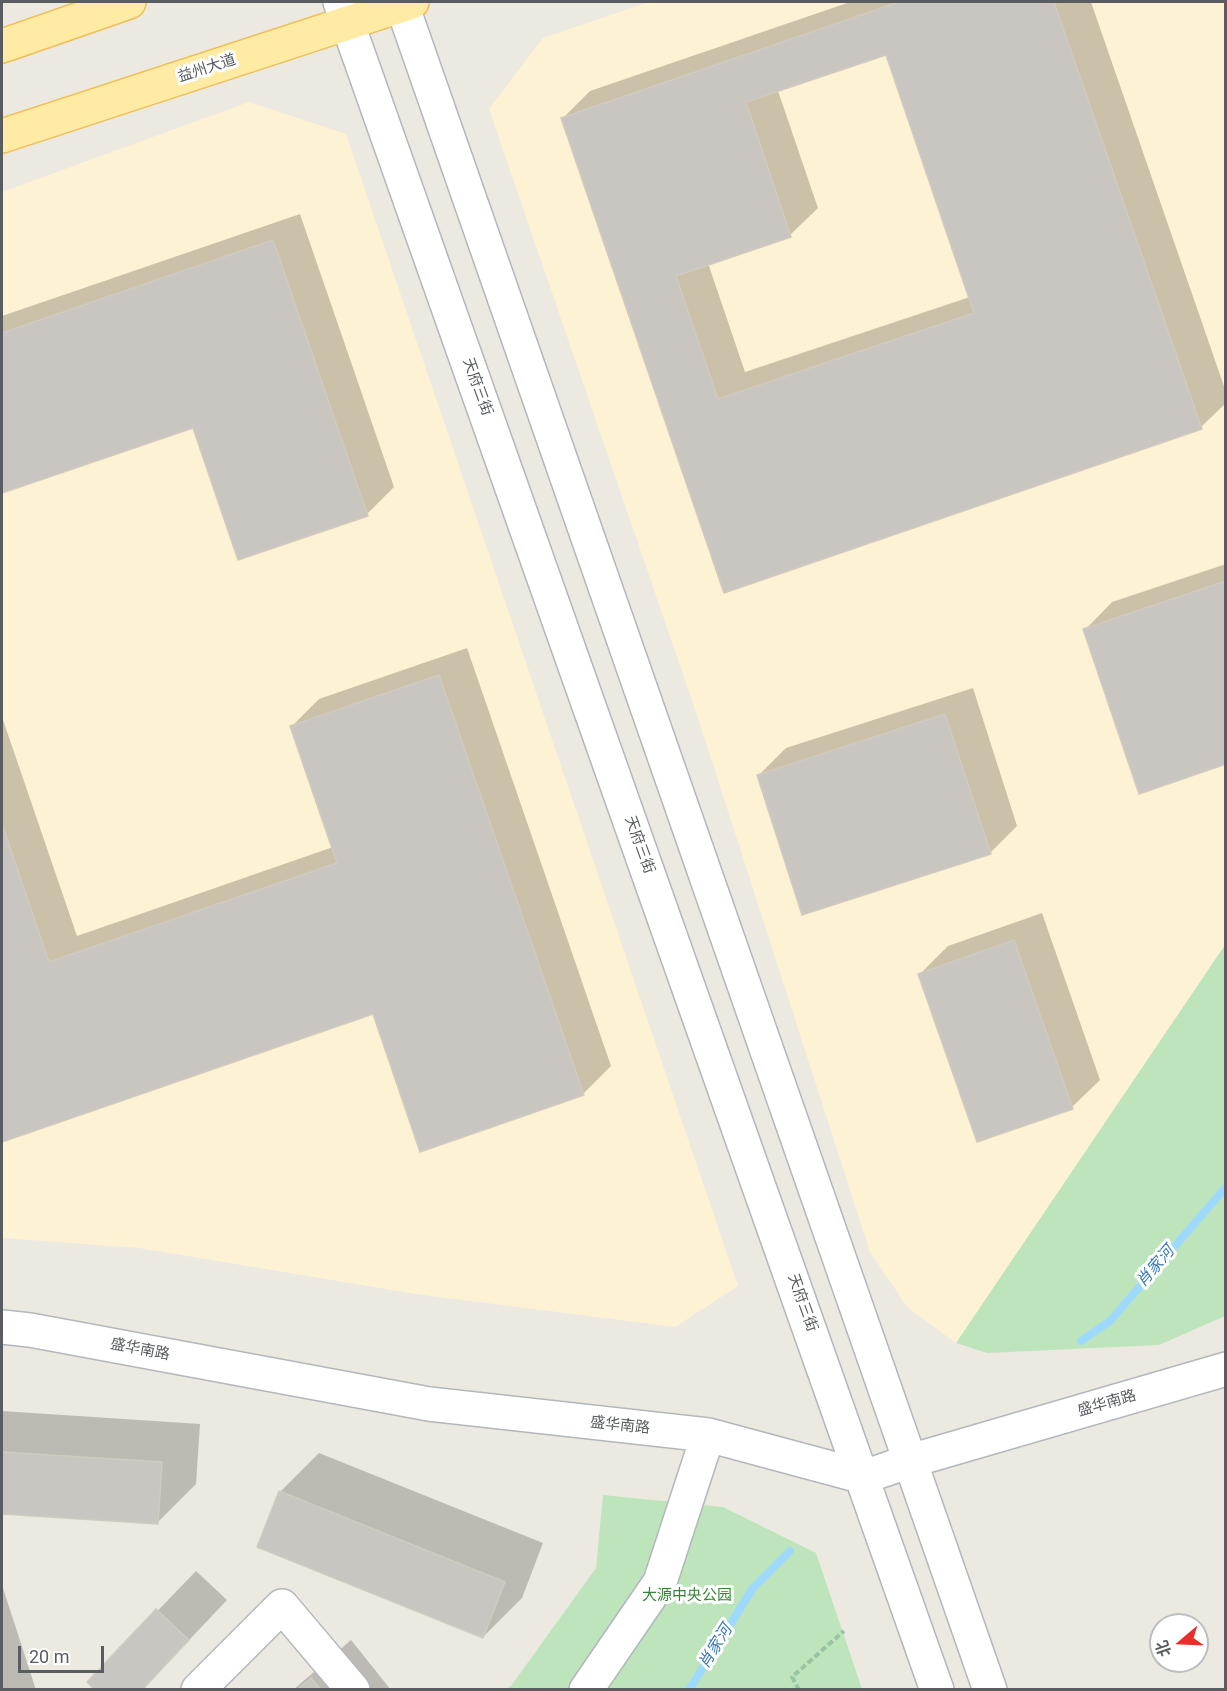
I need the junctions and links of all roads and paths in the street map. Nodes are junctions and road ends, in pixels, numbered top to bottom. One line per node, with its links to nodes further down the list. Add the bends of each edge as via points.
1 (129, 2): 4 (main road)
2 (405, 3): 3 (main road, 益州大道); 9 (street)
3 (344, 13): 5 (main road, 益州大道); 10 (street, 天府三街)
4 (2, 46)
5 (2, 136)
6 (2, 1327): 8 (street, 盛华南路, via 429,1404)
7 (1226, 1369): 9 (street, 盛华南路)
8 (708, 1436): 10 (street, 盛华南路); 14 (street, via 660,1582)
9 (910, 1461): 10 (street, 盛华南路); 17 (street)
10 (864, 1477): 16 (street, 天府三街)
11 (844, 1631): 15 (path, via 792,1677)
12 (198, 1689): 13 (street, via 282,1606)
13 (352, 1689)
14 (586, 1689)
15 (799, 1689)
16 (938, 1689)
17 (990, 1689)

